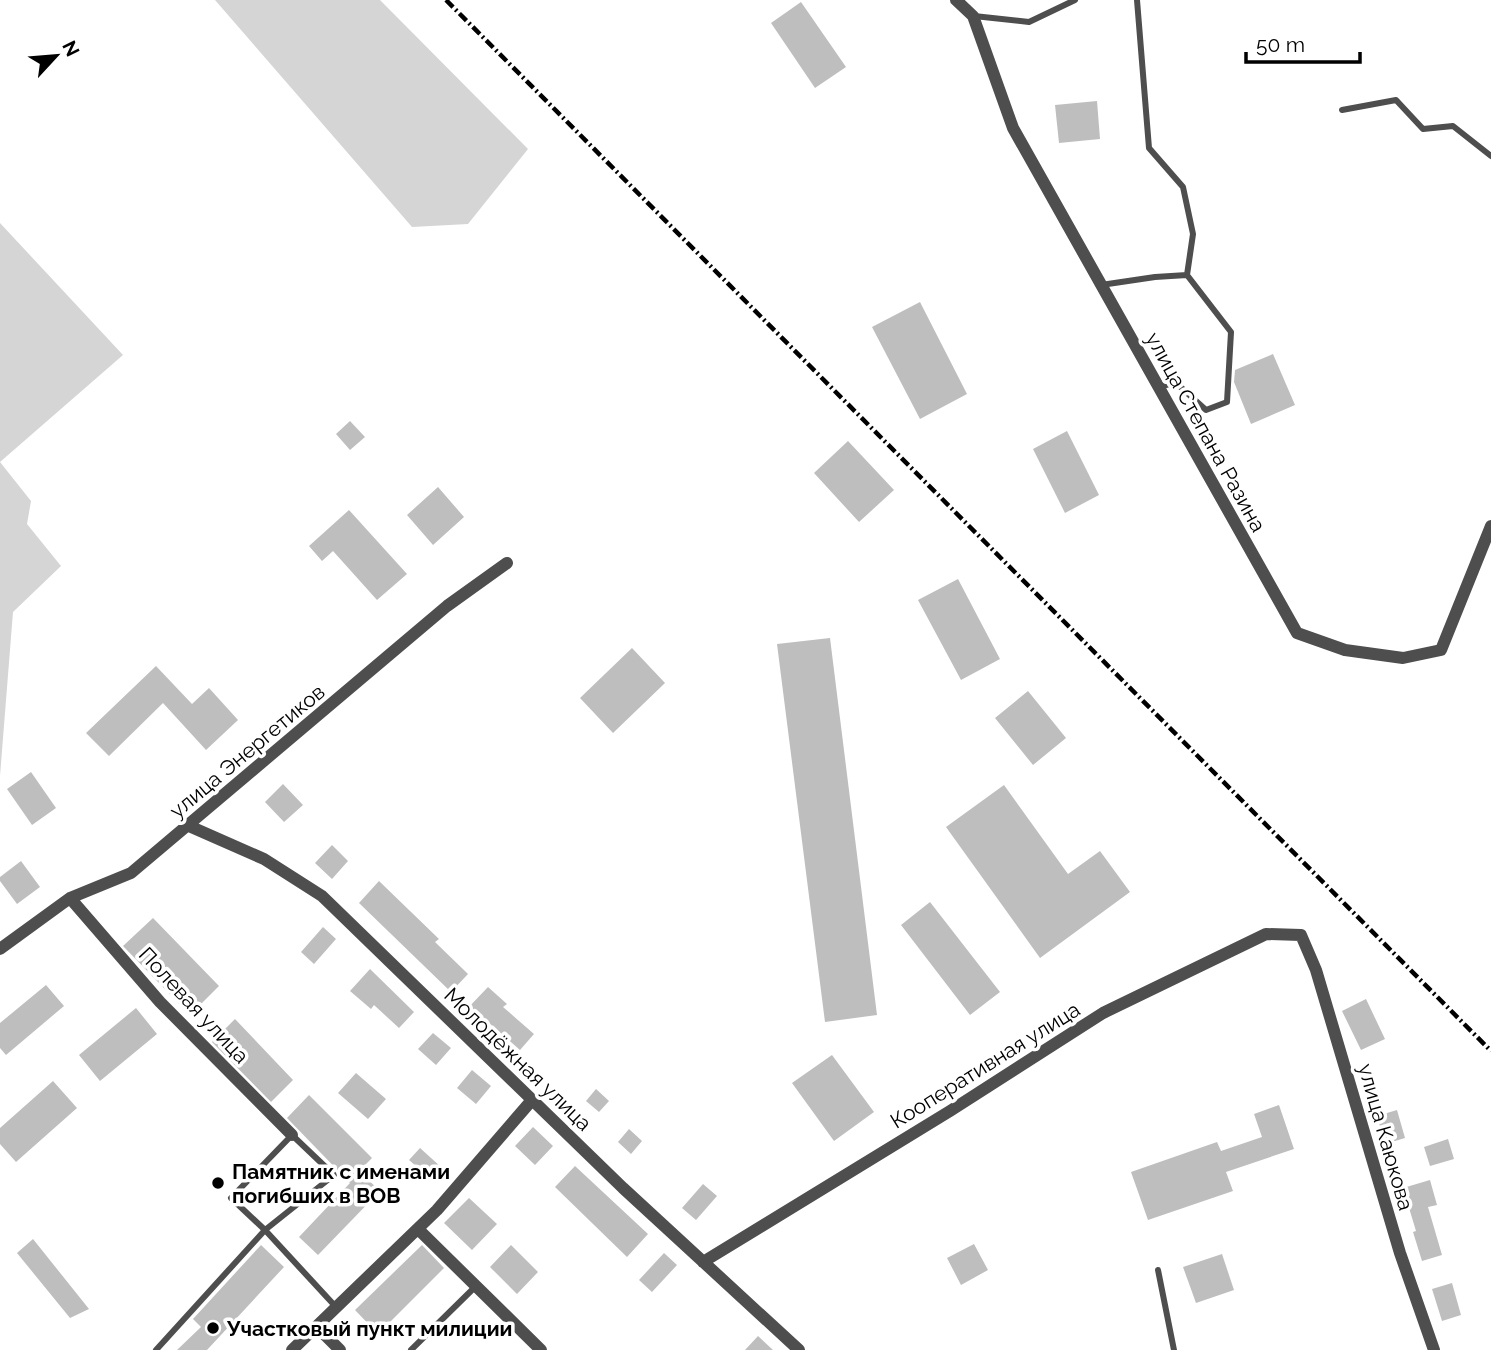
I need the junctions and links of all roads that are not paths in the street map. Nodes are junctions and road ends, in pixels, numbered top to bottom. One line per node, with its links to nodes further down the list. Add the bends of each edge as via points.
1 (1076, 0): 4 (lane, via 1029,22)
2 (1137, 0): 7 (lane, via 1149,148 1183,187 1193,234)
3 (958, 1): 4 (street, улица Степана Разина)
4 (973, 16): 8 (street, улица Степана Разина, via 1013,128)
5 (1342, 110): 6 (lane, via 1396,100 1423,129 1453,126)
6 (1491, 156)
7 (1187, 275): 8 (lane); 9 (lane, via 1231,332 1227,402 1206,410 1175,382)
8 (1101, 285): 9 (street, улица Степана Разина)
9 (1158, 388): 10 (street, улица Степана Разина, via 1297,633 1345,650 1403,658 1440,650)
10 (1491, 526)
11 (508, 563): 12 (street, улица Энергетиков, via 447,606)
12 (189, 826): 13 (street, улица Энергетиков, via 131,873); 16 (street, Молодёжная улица, via 264,859 322,896)
13 (70, 898): 15 (street, улица Энергетиков); 17 (street, Полевая улица, via 160,1002)
14 (1301, 936): 20 (street, Кооперативная улица, via 1266,934 1103,1013); 32 (street, улица Каюкова, via 1316,970)
15 (0, 949)
16 (533, 1100): 18 (street); 20 (street, Молодёжная улица)
17 (292, 1135): 19 (lane, via 231,1198); 19 (lane, via 334,1175)
18 (418, 1229): 22 (street); 23 (street)
19 (265, 1230): 23 (lane); 25 (lane)
20 (703, 1262): 30 (street, Молодёжная улица)
21 (1158, 1270): 31 (lane)
22 (476, 1286): 28 (lane); 29 (street)
23 (337, 1308): 24 (street)
24 (317, 1327): 26 (street); 27 (street)
25 (156, 1350)
26 (292, 1350)
27 (340, 1350)
28 (411, 1350)
29 (541, 1350)
30 (799, 1350)
31 (1174, 1350)
32 (1434, 1350)

